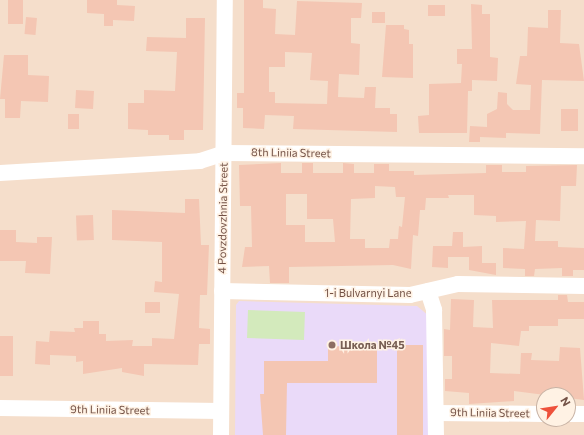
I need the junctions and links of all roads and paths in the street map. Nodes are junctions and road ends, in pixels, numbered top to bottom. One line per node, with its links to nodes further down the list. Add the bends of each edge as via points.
1 (225, 0): 2 (street, 4 Povzdovzhnia Street)
2 (224, 152): 3 (street, 8th Liniia Street); 4 (street, 8th Liniia Street, via 200,161); 6 (street, 4 Povzdovzhnia Street)
3 (584, 156)
4 (0, 173)
5 (584, 286): 7 (street, 1-i Bulvarnyi Lane, via 458,284)
6 (222, 291): 7 (street, 1-i Bulvarnyi Lane, via 410,294); 9 (street, 4 Povzdovzhnia Street)
7 (428, 291): 10 (street, via 434,310)
8 (0, 408): 9 (street, 9th Liniia Street)
9 (221, 411): 12 (street, 4 Povzdovzhnia Street)
10 (437, 412): 11 (street, 9th Liniia Street); 13 (street)
11 (536, 414)
12 (221, 435)
13 (436, 435)

